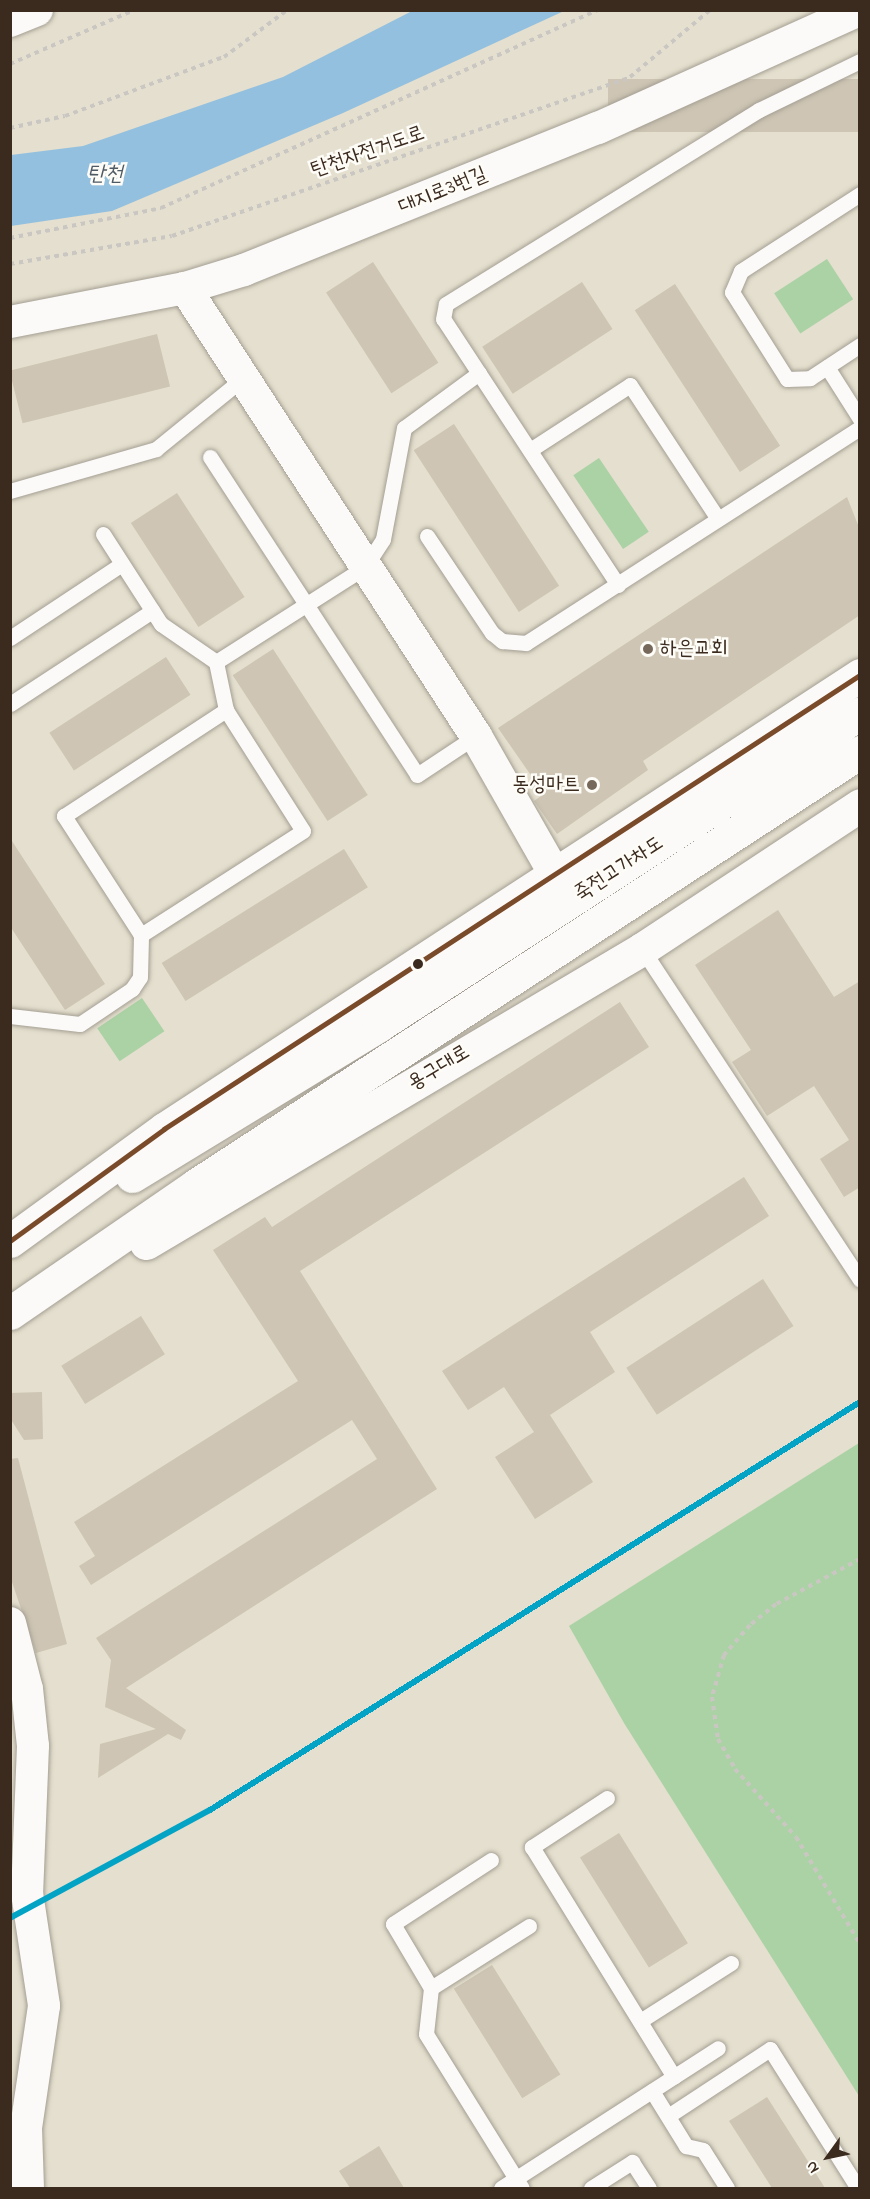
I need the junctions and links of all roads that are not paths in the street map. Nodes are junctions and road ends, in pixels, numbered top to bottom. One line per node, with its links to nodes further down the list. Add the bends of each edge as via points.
1 (37, 10): 3 (street)
2 (859, 10): 6 (street, 대지로3번길, via 598,128 244,270)
3 (10, 21)
4 (860, 62): 10 (lane, via 759,110 446,304 443,319)
5 (860, 194): 9 (lane, via 733,280 737,302 788,379 797,383)
6 (185, 288): 7 (street, 대지로3번길); 11 (street)
7 (10, 322)
8 (860, 345): 9 (lane)
9 (827, 367): 12 (lane)
10 (479, 373): 14 (lane); 21 (lane, via 404,428 383,539)
11 (242, 379): 16 (lane, via 156,449); 21 (street)
12 (860, 419)
13 (860, 428): 17 (lane)
14 (530, 450): 17 (lane, via 630,385); 22 (lane)
15 (210, 457): 23 (lane)
16 (10, 491)
17 (718, 519): 22 (lane)
18 (103, 534): 20 (lane)
19 (428, 536): 22 (lane, via 502,641 526,643)
20 (123, 564): 24 (lane); 25 (lane)
21 (366, 567): 23 (lane); 31 (street)
22 (618, 585)
23 (306, 605): 26 (lane); 31 (lane, via 417,775)
24 (152, 611): 26 (lane, via 170,631); 28 (lane)
25 (10, 638)
26 (216, 662): 29 (lane)
27 (860, 675): 34 (main road)
28 (10, 704)
29 (226, 710): 35 (lane, via 64,816); 35 (lane, via 303,831)
30 (860, 713): 40 (main road, 죽전고가차도, via 379,1025)
31 (476, 736): 34 (street)
32 (860, 752): 38 (main road, 죽전고가차도)
33 (860, 805): 36 (main road, 용구대로)
34 (556, 876): 39 (main road, via 164,1129)
35 (141, 935): 37 (lane, via 141,970 132,989 80,1024)
36 (642, 949): 41 (lane); 43 (main road, 용구대로, via 210,1207)
37 (10, 1016)
38 (397, 1055): 42 (main road, 용구대로)
39 (10, 1240)
40 (10, 1249)
41 (860, 1280)
42 (10, 1313)
43 (10, 1318)
44 (10, 1623): 56 (street, via 27,1689 33,1746 27,1893 45,2006 27,2117)
45 (607, 1798): 50 (lane, via 532,1847)
46 (491, 1860): 49 (lane, via 393,1924)
47 (530, 1926): 49 (lane)
48 (731, 1963): 50 (lane)
49 (431, 1988): 55 (lane, via 426,2034)
50 (640, 2021): 52 (lane)
51 (718, 2048): 52 (lane)
52 (674, 2077): 53 (lane)
53 (652, 2091): 54 (lane); 55 (lane)
54 (668, 2116): 60 (lane, via 686,2146 703,2150); 61 (lane, via 770,2049)
55 (519, 2184): 57 (lane)
56 (28, 2188)
57 (501, 2188)
58 (591, 2188): 59 (lane, via 632,2162)
59 (649, 2188)
60 (727, 2188)
61 (858, 2188)

